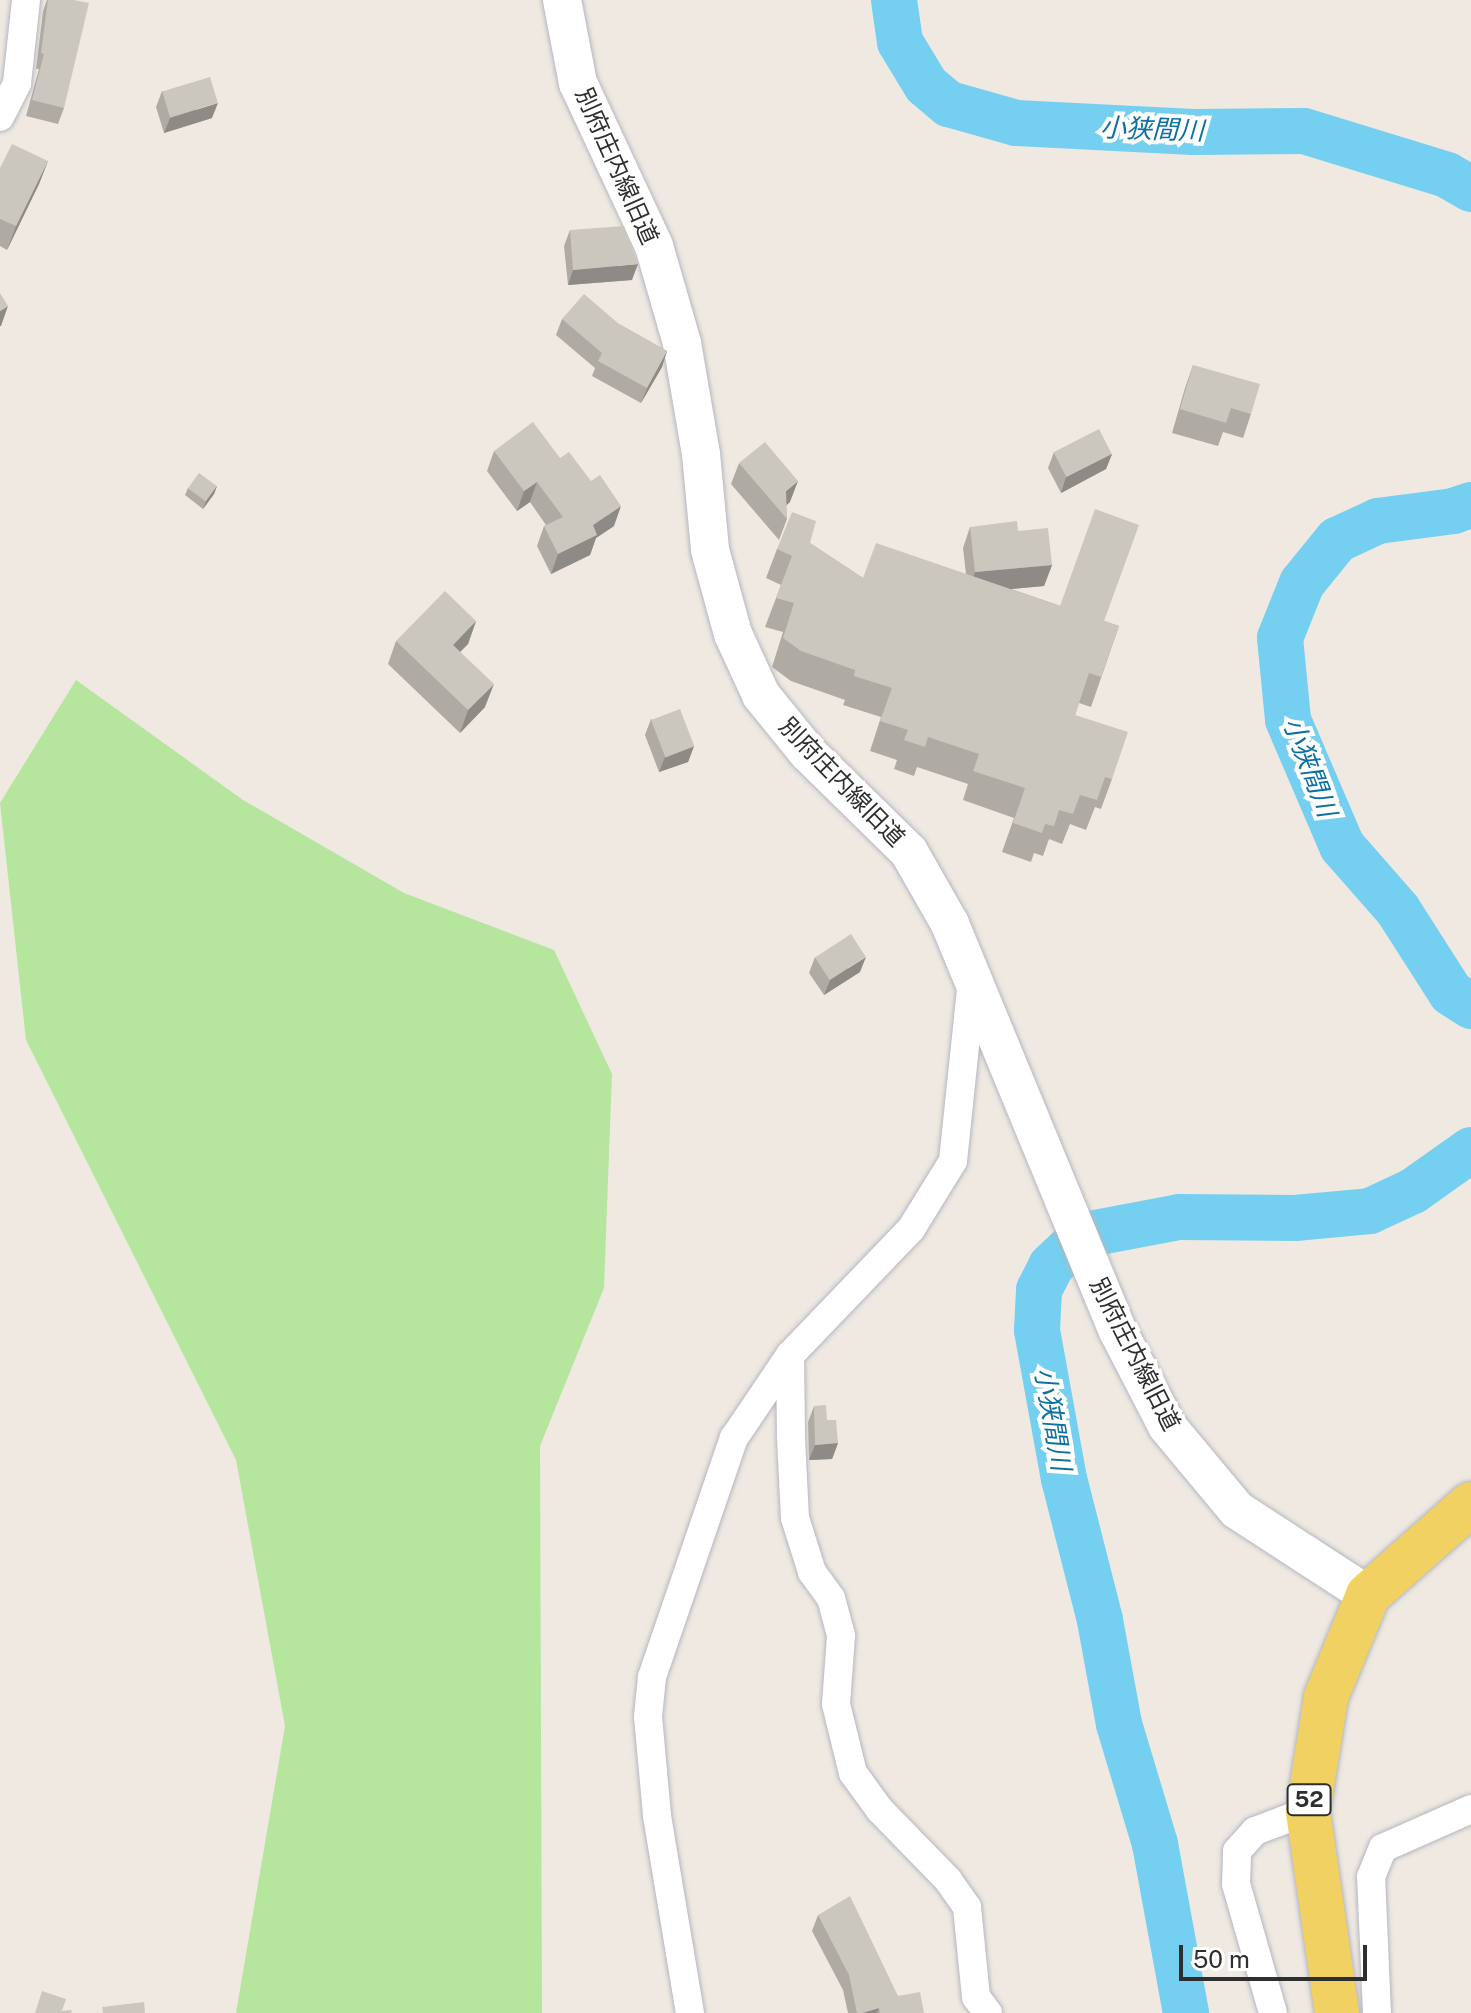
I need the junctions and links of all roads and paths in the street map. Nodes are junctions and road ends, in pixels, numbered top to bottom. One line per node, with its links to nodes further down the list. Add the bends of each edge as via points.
1 (26, 0): 3 (street, via 17,83)
2 (562, 0): 4 (street, 別府庄内線旧道, via 578,83 654,246 682,343 710,550 733,634 761,695 808,753 909,852 950,924)
3 (0, 117)
4 (972, 979): 5 (street, via 953,1161 911,1229); 7 (street, 別府庄内線旧道, via 1118,1331 1167,1426 1237,1510)
5 (790, 1355): 10 (street, via 734,1438 652,1677 648,1717 657,1815); 11 (street, via 795,1518 812,1572 831,1598 841,1636 836,1704 853,1773 967,1907 976,1997)
6 (1471, 1504): 7 (main road, 52)
7 (1368, 1595): 9 (main road, 52, via 1326,1697)
8 (1471, 1809): 14 (street, via 1383,1848 1371,1877)
9 (1308, 1811): 12 (street, via 1255,1831 1237,1851 1236,1884); 13 (main road, 52)
10 (690, 2013)
11 (988, 2013)
12 (1273, 2013)
13 (1337, 2013)
14 (1377, 2013)

